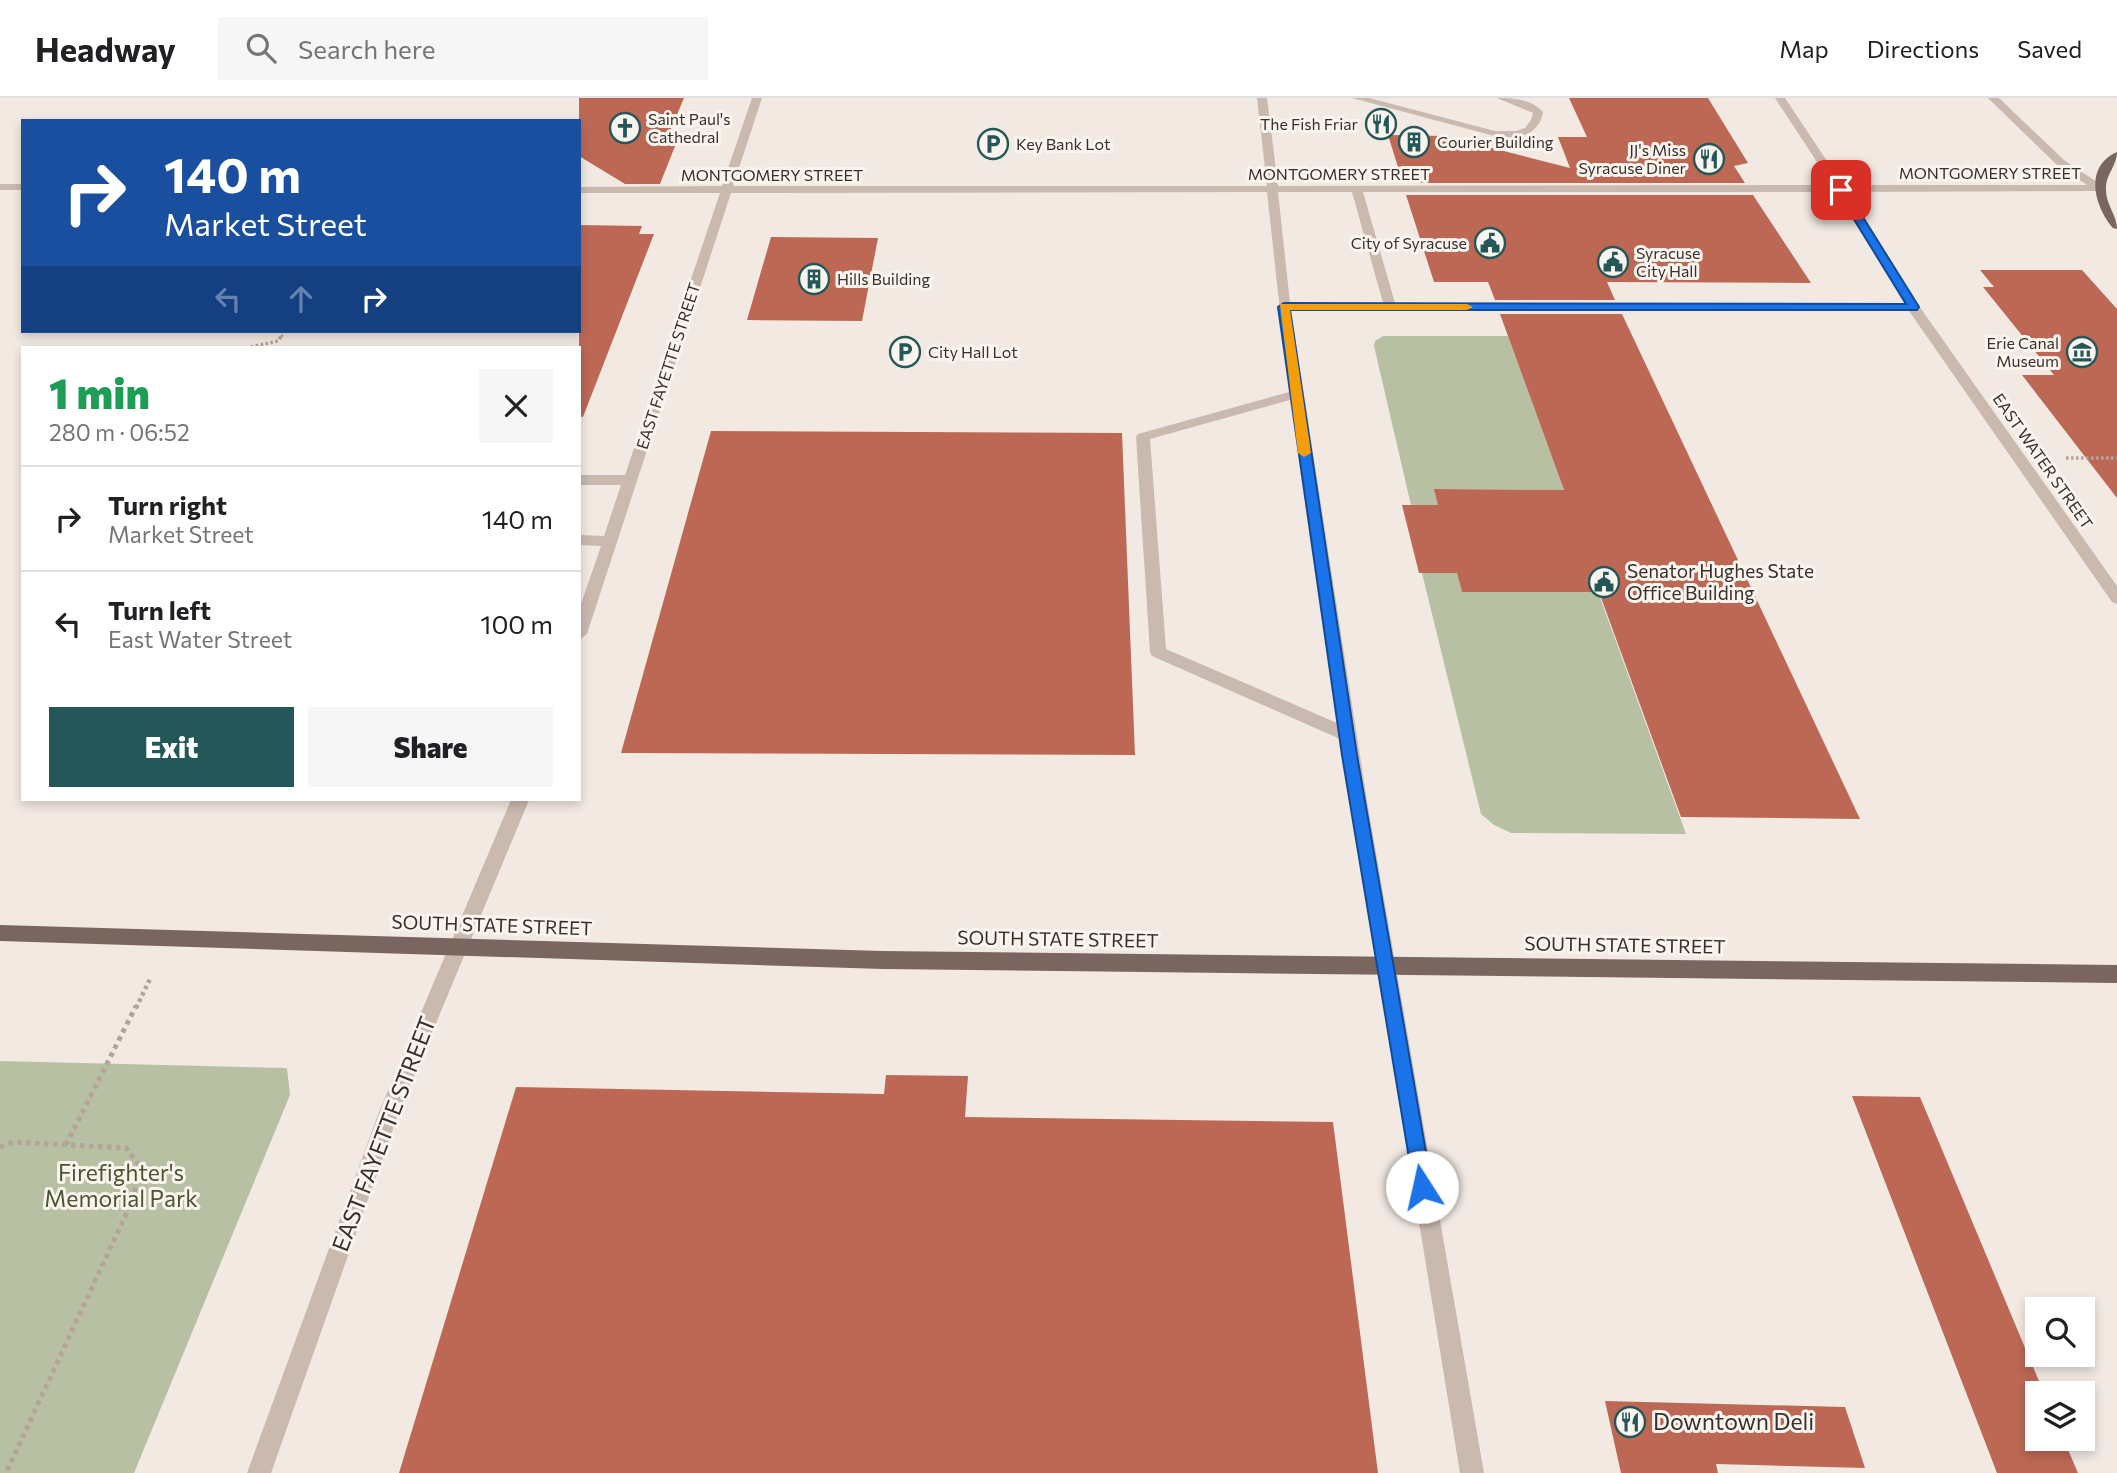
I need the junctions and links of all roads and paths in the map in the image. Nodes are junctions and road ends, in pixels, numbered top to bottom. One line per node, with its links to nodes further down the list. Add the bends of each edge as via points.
1 (757, 98): 15 (street, EAST FAYETTE STREET)
2 (1262, 98): 11 (street)
3 (1357, 98): 4 (street, via 1494,134 1532,129 1538,112)
4 (1502, 98)
5 (1780, 98): 14 (street, EAST WATER STREET)
6 (1993, 98): 10 (street, via 2060,162)
7 (2117, 155): 10 (main road, via 2106,166)
8 (0, 187): 9 (street)
9 (21, 187)
10 (2099, 188): 14 (street, MONTGOMERY STREET); 16 (main road, via 2103,211)
11 (1272, 189): 13 (street, MONTGOMERY STREET); 15 (street, MONTGOMERY STREET); 17 (street)
12 (581, 190): 15 (street, MONTGOMERY STREET)
13 (1357, 190): 14 (street, MONTGOMERY STREET); 18 (street)
14 (1841, 190): 19 (street, EAST WATER STREET)
15 (725, 191): 24 (street, EAST FAYETTE STREET)
16 (2117, 226)
17 (1284, 307): 18 (street); 22 (street)
18 (1390, 307): 19 (street)
19 (1913, 307): 27 (street, EAST WATER STREET)
20 (284, 333): 21 (path, via 278,341)
21 (256, 346)
22 (1295, 394): 29 (street); 29 (street, via 1143,437 1158,652)
23 (581, 480): 24 (street)
24 (631, 480): 26 (street, EAST FAYETTE STREET)
25 (581, 540): 26 (street)
26 (610, 541): 28 (street, EAST FAYETTE STREET)
27 (2117, 598)
28 (581, 628)
29 (1346, 734): 34 (street)
30 (520, 801): 33 (street, EAST FAYETTE STREET)
31 (0, 933): 32 (main road, SOUTH STATE STREET)
32 (171, 938): 33 (main road, SOUTH STATE STREET); 36 (path)
33 (458, 946): 34 (main road, SOUTH STATE STREET, via 883,960); 39 (street, EAST FAYETTE STREET, via 389,1112)
34 (1384, 965): 35 (main road, SOUTH STATE STREET); 40 (street)
35 (2117, 974)
36 (66, 1145): 37 (path, via 13,1142); 38 (path, via 126,1148 138,1164 134,1197)
37 (0, 1147)
38 (6, 1473)
39 (259, 1473)
40 (1472, 1473)

